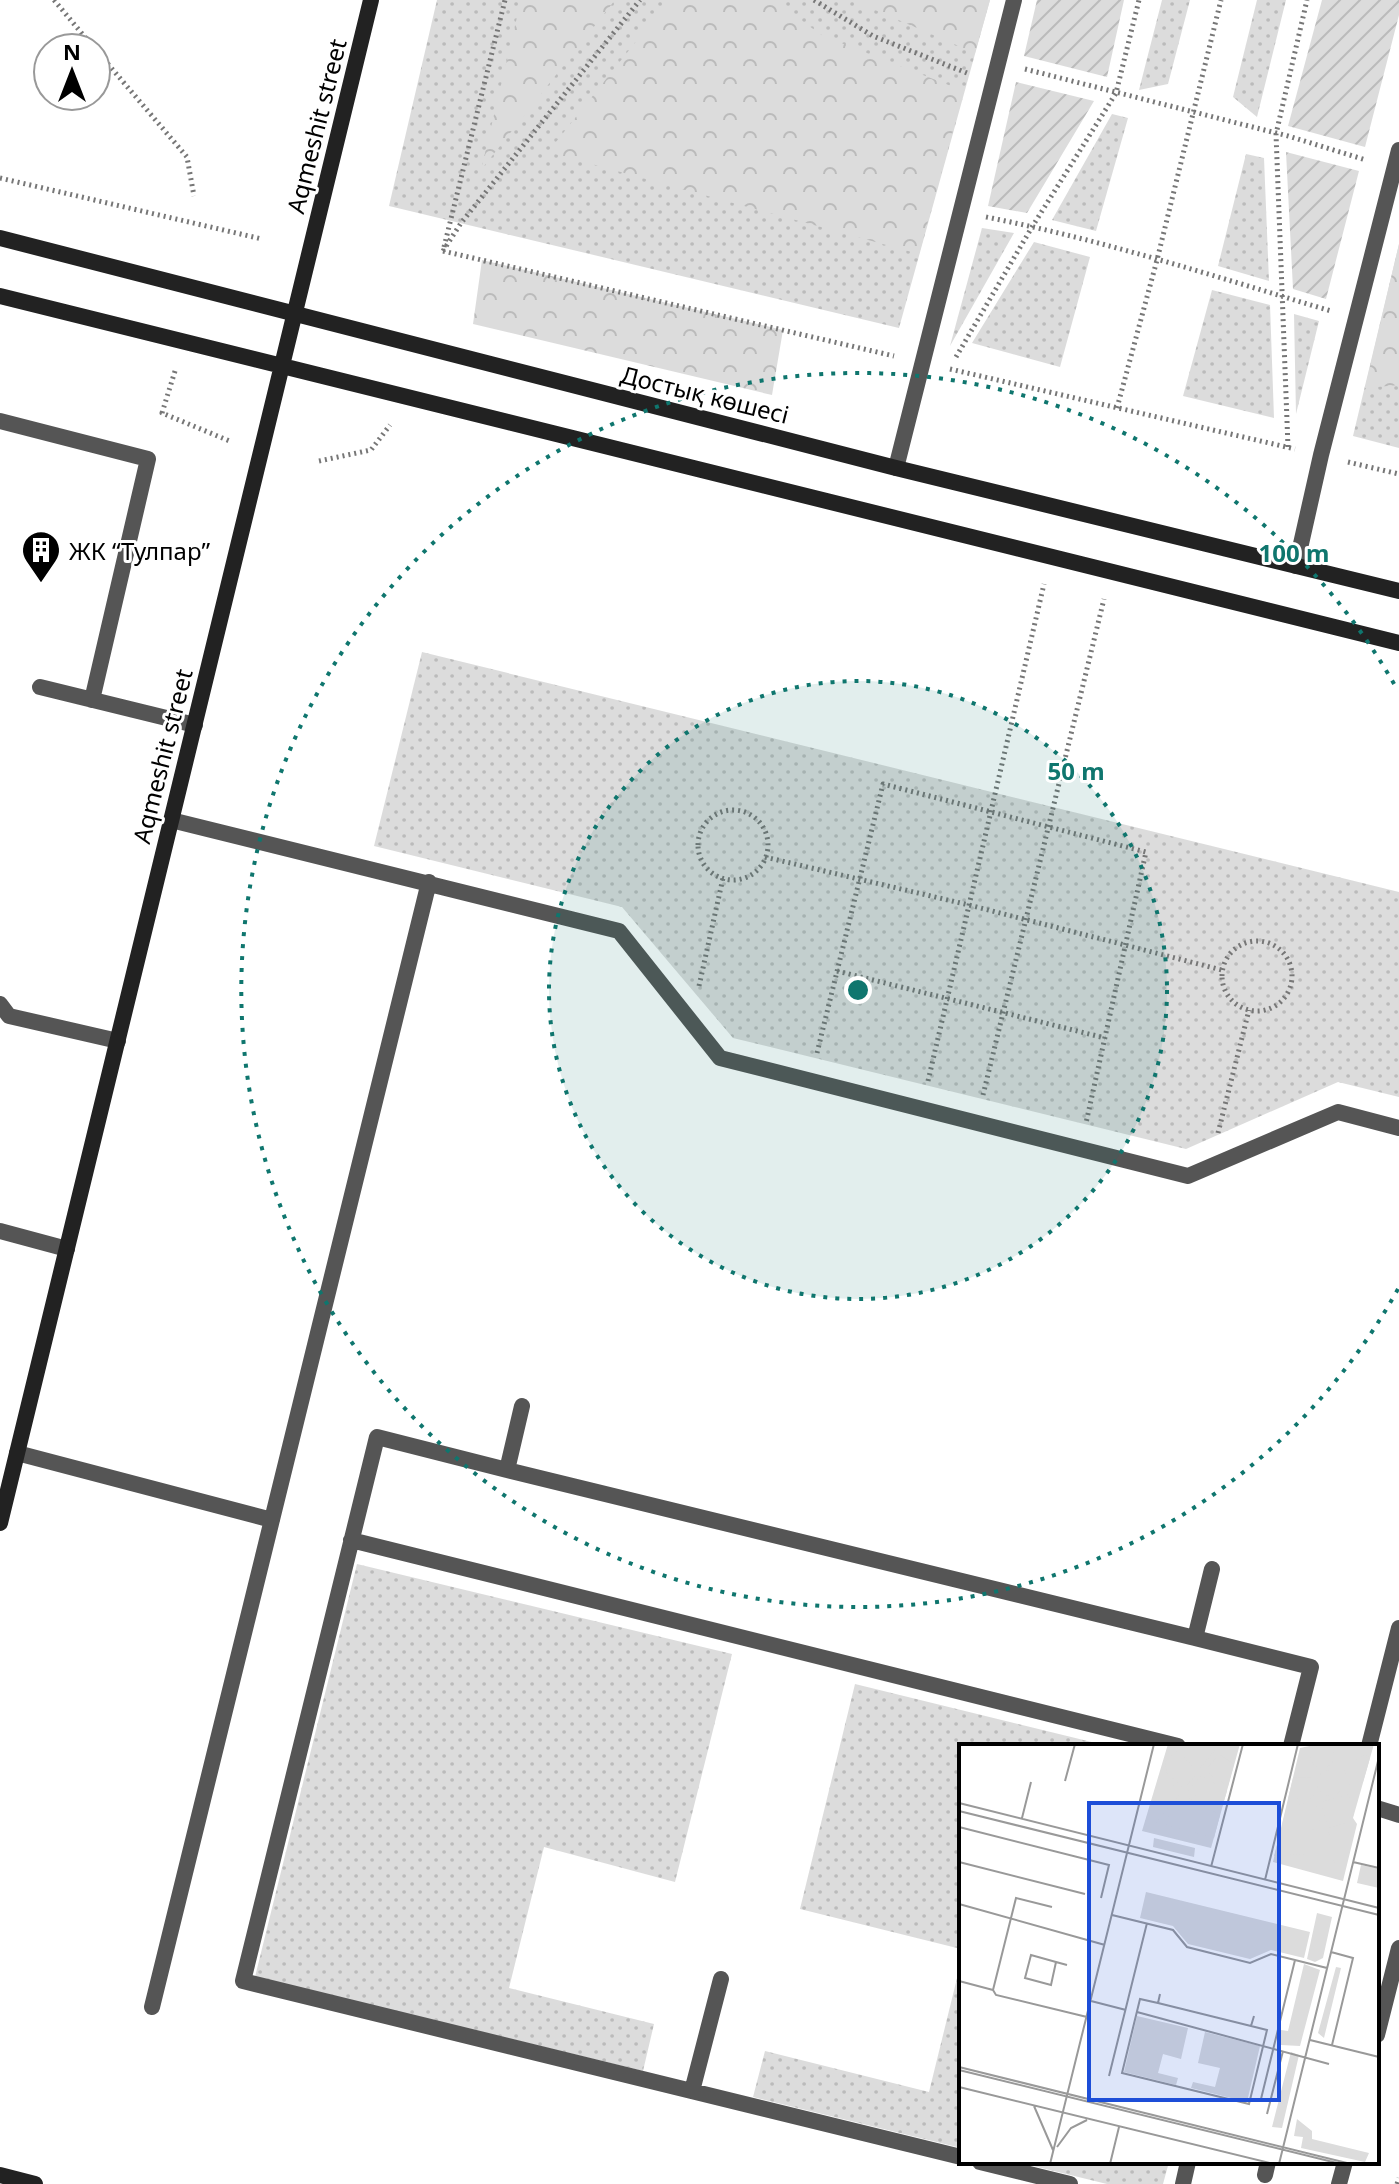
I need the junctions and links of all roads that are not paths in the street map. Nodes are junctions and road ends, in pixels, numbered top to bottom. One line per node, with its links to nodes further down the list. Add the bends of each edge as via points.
1 (371, 0): 6 (street, Aqmeshit street)
2 (1014, 0): 9 (lane)
3 (1399, 150): 10 (lane)
4 (0, 238): 6 (street, Достық көшесі)
5 (0, 296): 7 (street)
6 (295, 314): 7 (street, Aqmeshit street); 9 (street, Достық көшесі)
7 (282, 365): 12 (street); 15 (street, Aqmeshit street)
8 (0, 421): 14 (lane, via 148,459)
9 (896, 468): 10 (street, Достық көшесі)
10 (1296, 566): 11 (street, Достық көшесі)
11 (1399, 591)
12 (1399, 643)
13 (40, 687): 14 (lane)
14 (92, 700): 15 (lane)
15 (195, 725): 16 (street, Aqmeshit street)
16 (171, 820): 17 (lane); 19 (street, Aqmeshit street)
17 (429, 882): 20 (lane, via 619,931 720,1058 976,1123 1188,1176 1338,1112); 26 (lane)
18 (0, 1004): 19 (lane, via 9,1016)
19 (118, 1041): 22 (street, Aqmeshit street)
20 (1399, 1128)
21 (0, 1231): 22 (lane)
22 (67, 1249): 24 (street, Aqmeshit street)
23 (522, 1406): 25 (lane)
24 (17, 1453): 26 (lane); 27 (street, Aqmeshit street)
25 (507, 1470): 28 (lane, via 377,1437); 31 (lane)
26 (272, 1520): 39 (lane)
27 (0, 1523)
28 (351, 1540): 32 (lane); 41 (lane, via 243,1981)
29 (1212, 1569): 31 (lane)
30 (1399, 1628): 34 (lane)
31 (1195, 1638): 33 (lane, via 1311,1667)
32 (1170, 1744)
33 (1292, 1744)
34 (1370, 1744)
35 (1379, 1809): 36 (lane)
36 (1399, 1815)
37 (1399, 1948): 40 (lane)
38 (721, 1979): 41 (lane)
39 (152, 2007)
40 (1379, 2027)
41 (692, 2091): 42 (lane)
42 (959, 2157)
43 (988, 2164): 48 (lane)
44 (1188, 2164): 49 (lane)
45 (1344, 2164): 50 (lane)
46 (0, 2175): 47 (street)
47 (35, 2184)
48 (1070, 2184)
49 (1183, 2184)
50 (1339, 2184)

